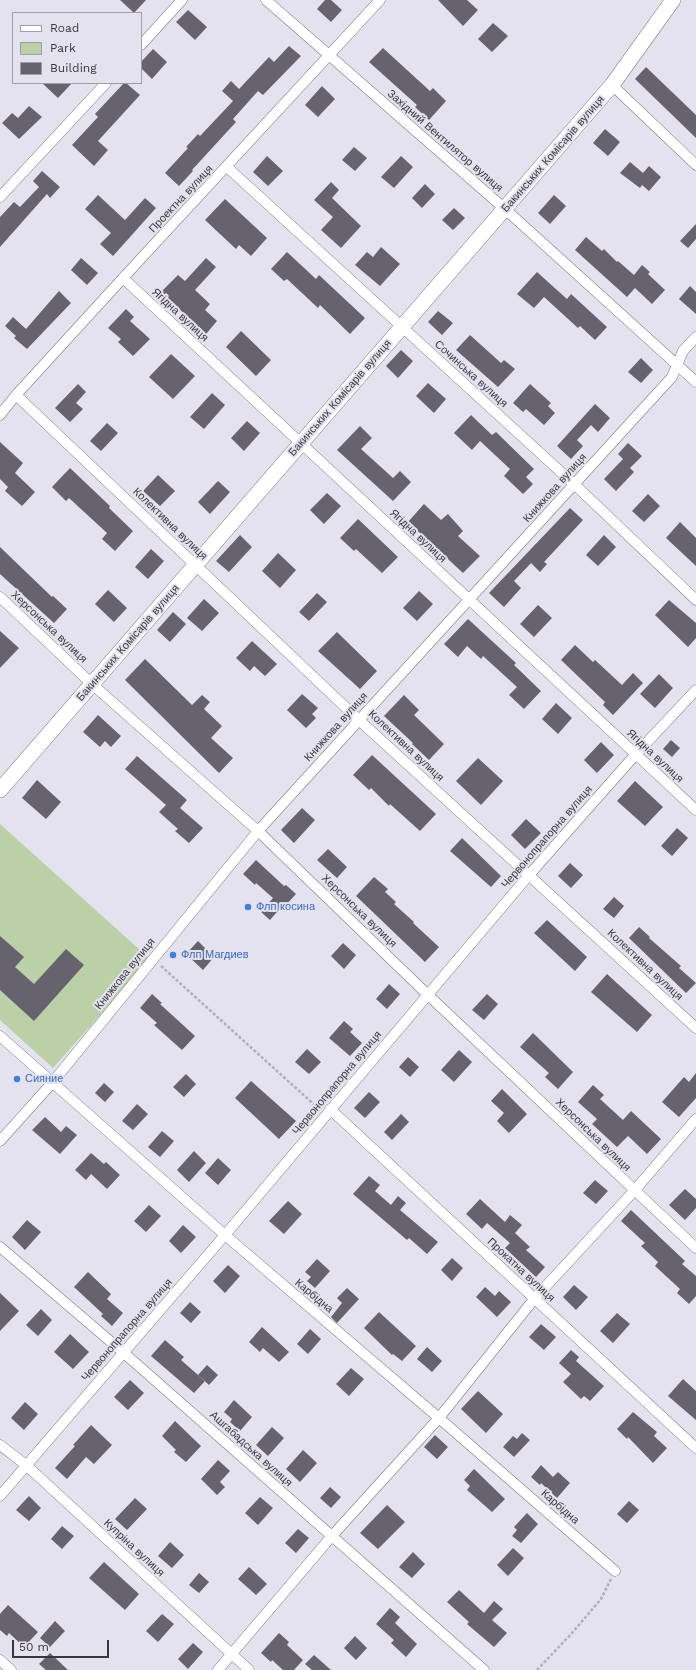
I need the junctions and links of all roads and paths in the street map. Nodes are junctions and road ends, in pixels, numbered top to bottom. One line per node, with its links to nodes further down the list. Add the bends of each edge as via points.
1 (182, 0): 5 (street)
2 (266, 0): 6 (street, Західний Вентилятор вулиця)
3 (380, 0): 6 (street, Проектна вулиця)
4 (673, 0): 8 (street, Бакинських Комісарів вулиця)
5 (142, 44)
6 (329, 55): 10 (street, Проектна вулиця); 12 (street, Західний Вентилятор вулиця)
7 (105, 84): 11 (street)
8 (612, 85): 9 (street); 12 (street, Бакинських Комісарів вулиця)
9 (696, 165)
10 (227, 167): 13 (street, Проектна вулиця); 14 (street, Сочинська вулиця)
11 (0, 197)
12 (505, 209): 14 (street, Бакинських Комісарів вулиця); 16 (street, Західний Вентилятор вулиця)
13 (123, 278): 18 (street, Проектна вулиця); 20 (street, Ягідна вулиця)
14 (402, 327): 20 (street, Бакинських Комісарів вулиця); 21 (street, Сочинська вулиця)
15 (696, 337): 16 (street, Книжкова вулиця, via 683,351)
16 (677, 364): 17 (street, Західний Вентилятор вулиця); 21 (street, Книжкова вулиця, via 672,377)
17 (696, 382)
18 (16, 395): 19 (street, Проектна вулиця); 22 (street, Колективна вулиця)
19 (0, 415)
20 (301, 443): 22 (street, Бакинських Комісарів вулиця); 24 (street, Ягідна вулиця)
21 (574, 484): 24 (street, Книжкова вулиця); 25 (street, Сочинська вулиця)
22 (195, 565): 26 (street, Бакинських Комісарів вулиця); 28 (street, Колективна вулиця)
23 (0, 597): 26 (street, Херсонська вулиця)
24 (469, 600): 28 (street, Книжкова вулиця); 29 (street, Ягідна вулиця)
25 (696, 600)
26 (92, 684): 30 (street, Бакинських Комісарів вулиця); 32 (street, Херсонська вулиця)
27 (696, 690): 29 (street, Червонопрапорна вулиця)
28 (359, 720): 32 (street, Книжкова вулиця); 33 (street, Колективна вулиця)
29 (636, 754): 31 (street, Ягідна вулиця); 33 (street, Червонопрапорна вулиця)
30 (0, 790)
31 (696, 810)
32 (258, 831): 34 (street, Книжкова вулиця); 35 (street, Херсонська вулиця)
33 (529, 875): 35 (street, Червонопрапорна вулиця); 36 (street, Колективна вулиця)
34 (153, 959): 38 (street, Книжкова вулиця); 39 (path)
35 (428, 995): 39 (street, Червонопрапорна вулиця); 42 (street, Херсонська вулиця)
36 (696, 1028)
37 (0, 1036): 38 (street, Карбідна)
38 (52, 1083): 41 (street, Книжкова вулиця); 43 (street, Карбідна)
39 (328, 1112): 43 (street, Червонопрапорна вулиця); 46 (street, Прокатна вулиця)
40 (696, 1119): 42 (street)
41 (0, 1141)
42 (634, 1191): 45 (street, Херсонська вулиця); 46 (street)
43 (225, 1235): 47 (street, Червонопрапорна вулиця); 48 (street, Карбідна)
44 (0, 1247): 47 (street, Ашгабадська вулиця)
45 (696, 1248)
46 (535, 1298): 48 (street); 50 (street, Прокатна вулиця)
47 (124, 1353): 51 (street, Червонопрапорна вулиця); 53 (street, Ашгабадська вулиця)
48 (439, 1418): 53 (street); 54 (street, Карбідна)
49 (0, 1445): 51 (street, Купріна вулиця)
50 (696, 1448)
51 (26, 1465): 52 (street, Червонопрапорна вулиця); 55 (street, Купріна вулиця)
52 (0, 1496)
53 (331, 1537): 55 (street); 60 (street, Ашгабадська вулиця)
54 (615, 1571): 61 (path, via 601,1599)
55 (232, 1654): 58 (street); 59 (street, Купріна вулиця)
56 (0, 1660): 57 (street)
57 (11, 1670)
58 (218, 1670)
59 (249, 1670)
60 (484, 1670)
61 (537, 1670)

